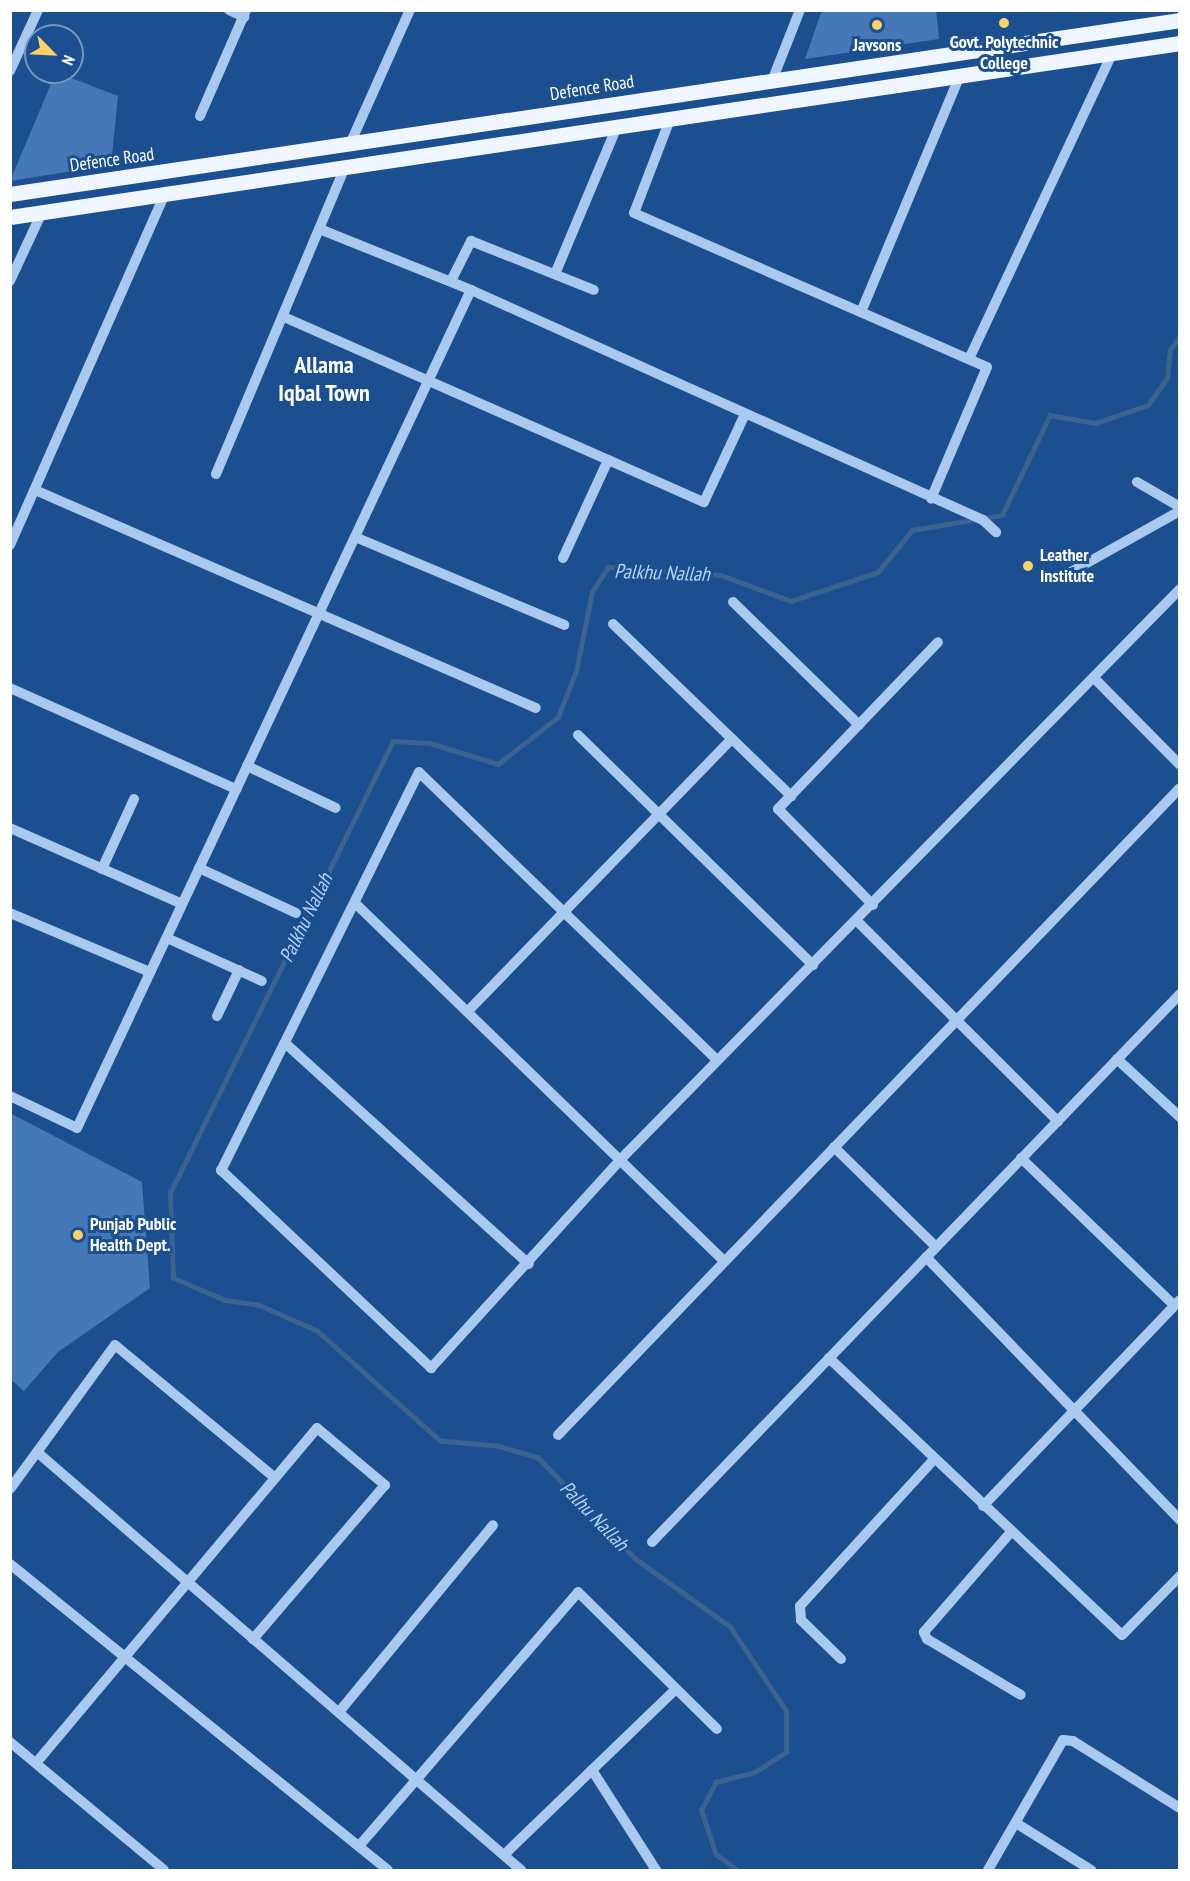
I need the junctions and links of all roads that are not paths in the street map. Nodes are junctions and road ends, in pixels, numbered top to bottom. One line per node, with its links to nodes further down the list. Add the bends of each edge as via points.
1 (38, 10): 9 (street)
2 (229, 10): 5 (street)
3 (410, 10): 17 (street)
4 (800, 10): 11 (street)
5 (245, 14): 13 (street)
6 (1179, 20): 11 (main road, Defence Road)
7 (1179, 43): 8 (main road)
8 (1112, 54): 10 (main road); 34 (street)
9 (10, 71)
10 (959, 78): 14 (main road); 32 (street)
11 (772, 81): 12 (main road, Defence Road)
12 (612, 105): 15 (main road); 16 (main road, Defence Road)
13 (200, 116)
14 (669, 122): 15 (main road); 32 (street, via 634,213)
15 (615, 129): 19 (main road); 27 (street)
16 (387, 139): 17 (main road, Defence Road); 19 (main road)
17 (350, 144): 18 (main road, Defence Road)
18 (313, 150): 21 (main road); 23 (main road, Defence Road)
19 (393, 162): 20 (main road)
20 (344, 169): 21 (main road); 26 (street)
21 (318, 173): 22 (main road)
22 (166, 192): 24 (main road); 40 (street)
23 (13, 194): 25 (main road)
24 (42, 212): 25 (main road); 28 (street)
25 (14, 216)
26 (322, 230): 29 (street); 33 (street)
27 (555, 274): 29 (street, via 471,241); 31 (street)
28 (10, 281)
29 (451, 281): 30 (street)
30 (471, 290): 35 (street); 36 (street)
31 (594, 290)
32 (861, 312): 34 (street)
33 (284, 317): 35 (street); 38 (street)
34 (969, 359): 41 (street, via 987,367)
35 (428, 380): 37 (street); 44 (street)
36 (745, 414): 37 (street, via 704,502); 41 (street)
37 (608, 460): 46 (street)
38 (216, 474)
39 (1137, 482): 42 (street)
40 (35, 490): 45 (street); 50 (street)
41 (931, 499): 43 (street, via 983,520)
42 (1179, 509): 47 (street)
43 (996, 532)
44 (355, 537): 50 (street); 52 (street)
45 (10, 545)
46 (563, 558)
47 (1060, 578)
48 (1179, 589): 54 (street)
49 (733, 602): 57 (street)
50 (319, 612): 56 (street); 61 (street)
51 (613, 624): 59 (street)
52 (564, 625)
53 (938, 642): 57 (street)
54 (1094, 678): 60 (street); 73 (street)
55 (10, 688): 63 (street)
56 (536, 708)
57 (858, 725): 64 (street)
58 (578, 735): 67 (street)
59 (732, 739): 64 (street); 67 (street)
60 (1179, 765)
61 (247, 766): 63 (street); 66 (street)
62 (1179, 788): 86 (street)
63 (236, 789): 69 (street)
64 (791, 796): 73 (street, via 778,809)
65 (134, 799): 70 (street)
66 (336, 808)
67 (658, 816): 74 (street); 79 (street)
68 (10, 828): 70 (street)
69 (199, 868): 72 (street); 76 (street)
70 (102, 869): 72 (street)
71 (355, 903): 74 (street, via 419,772); 84 (street); 87 (street)
72 (182, 904): 78 (street)
73 (873, 905): 77 (street)
74 (565, 912): 84 (street); 89 (street)
75 (10, 913): 81 (street)
76 (296, 913)
77 (858, 921): 79 (street); 86 (street)
78 (167, 938): 80 (street); 81 (street)
79 (813, 965): 89 (street)
80 (238, 970): 82 (street); 85 (street)
81 (150, 972): 90 (street, via 77,1128)
82 (262, 981)
83 (1179, 994): 88 (street)
84 (470, 1009): 95 (street)
85 (217, 1016)
86 (956, 1019): 92 (street); 93 (street)
87 (285, 1043): 99 (street); 99 (street, via 221,1170 431,1368)
88 (1117, 1059): 91 (street); 92 (street)
89 (717, 1060): 95 (street)
90 (10, 1096)
91 (1179, 1117)
92 (1058, 1121): 94 (street)
93 (834, 1147): 96 (street); 98 (street)
94 (1021, 1158): 96 (street); 100 (street)
95 (621, 1159): 98 (street); 99 (street)
96 (936, 1247): 97 (street)
97 (926, 1257): 101 (street); 102 (street)
98 (724, 1261): 103 (street)
99 (529, 1264)
100 (1177, 1302): 102 (street)
101 (829, 1358): 105 (street); 112 (street)
102 (1074, 1410): 108 (street); 109 (street)
103 (558, 1435)
104 (38, 1452): 106 (street, via 115,1345); 107 (street); 115 (street)
105 (934, 1459): 108 (street); 118 (street, via 800,1606 801,1620)
106 (275, 1478): 115 (street); 116 (street, via 317,1428 385,1485)
107 (10, 1489)
108 (983, 1506): 111 (street)
109 (1177, 1511)
110 (493, 1525): 121 (street)
111 (1011, 1532): 114 (street, via 1122,1635); 120 (street, via 924,1632 927,1640)
112 (652, 1542)
113 (10, 1564): 117 (street)
114 (1179, 1576)
115 (187, 1583): 116 (street); 117 (street)
116 (253, 1639): 121 (street)
117 (123, 1658): 124 (street); 129 (street)
118 (841, 1659)
119 (676, 1689): 122 (street); 125 (street); 126 (street, via 578,1592)
120 (1021, 1695)
121 (339, 1712): 126 (street)
122 (717, 1729)
123 (10, 1742): 124 (street)
124 (36, 1763): 131 (street)
125 (592, 1770): 130 (street); 134 (street)
126 (415, 1778): 129 (street); 130 (street)
127 (1179, 1808): 128 (street, via 1073,1741 1062,1740)
128 (1016, 1823): 135 (street); 136 (street)
129 (359, 1846): 132 (street)
130 (506, 1853): 133 (street)
131 (164, 1870)
132 (388, 1870)
133 (521, 1870)
134 (656, 1870)
135 (988, 1870)
136 (1091, 1870)

